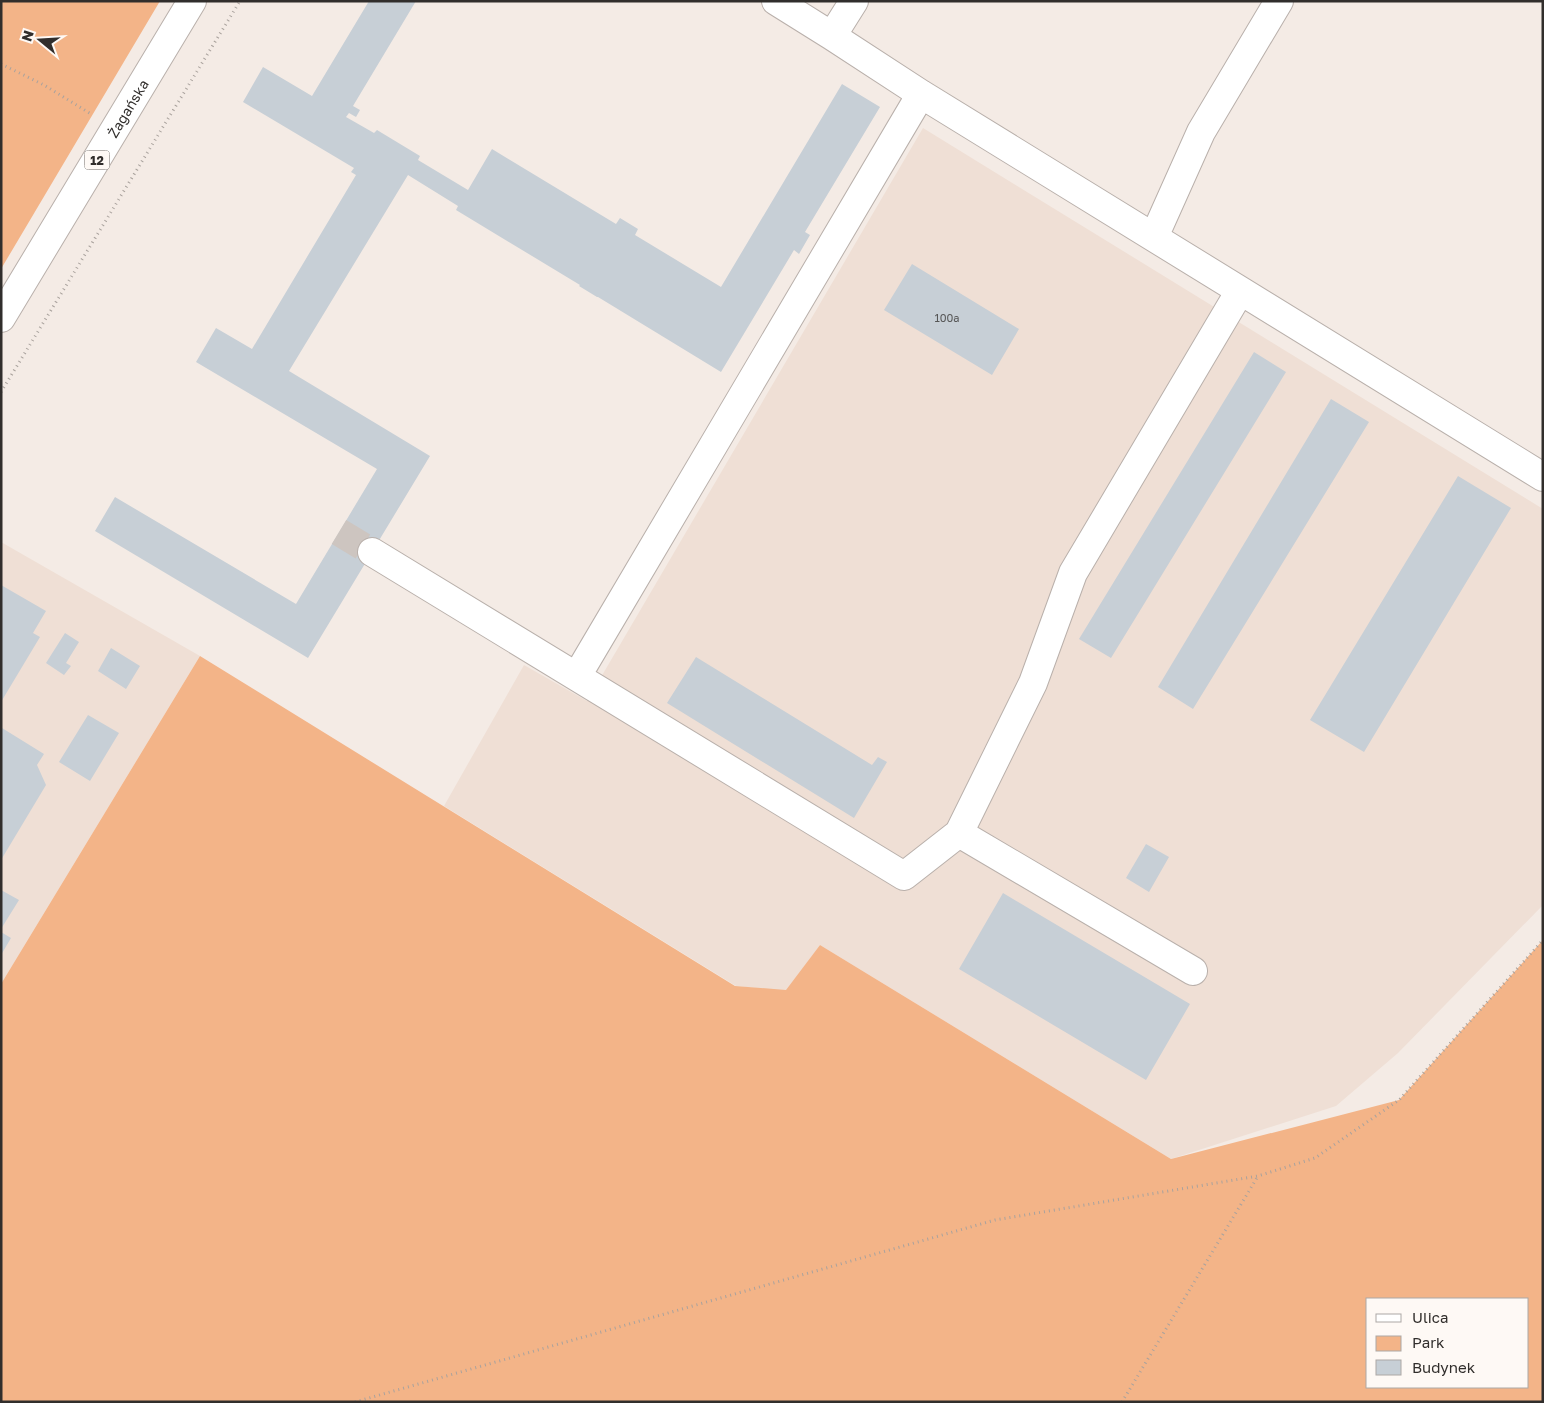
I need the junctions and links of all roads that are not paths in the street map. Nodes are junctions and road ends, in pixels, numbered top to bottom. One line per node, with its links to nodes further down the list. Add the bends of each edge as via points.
1 (192, 1): 9 (main road, Żagańska / 12)
2 (776, 1): 5 (main road)
3 (854, 1): 5 (main road)
4 (1279, 1): 7 (main road, via 1201,132)
5 (832, 36): 6 (main road)
6 (921, 94): 7 (main road); 12 (main road)
7 (1154, 237): 8 (main road)
8 (1240, 291): 10 (main road); 13 (main road, via 1073,573 1033,683)
9 (1, 318)
10 (1543, 477)
11 (372, 552): 12 (main road)
12 (578, 676): 13 (main road, via 904,876)
13 (958, 833): 14 (main road)
14 (1193, 972)

